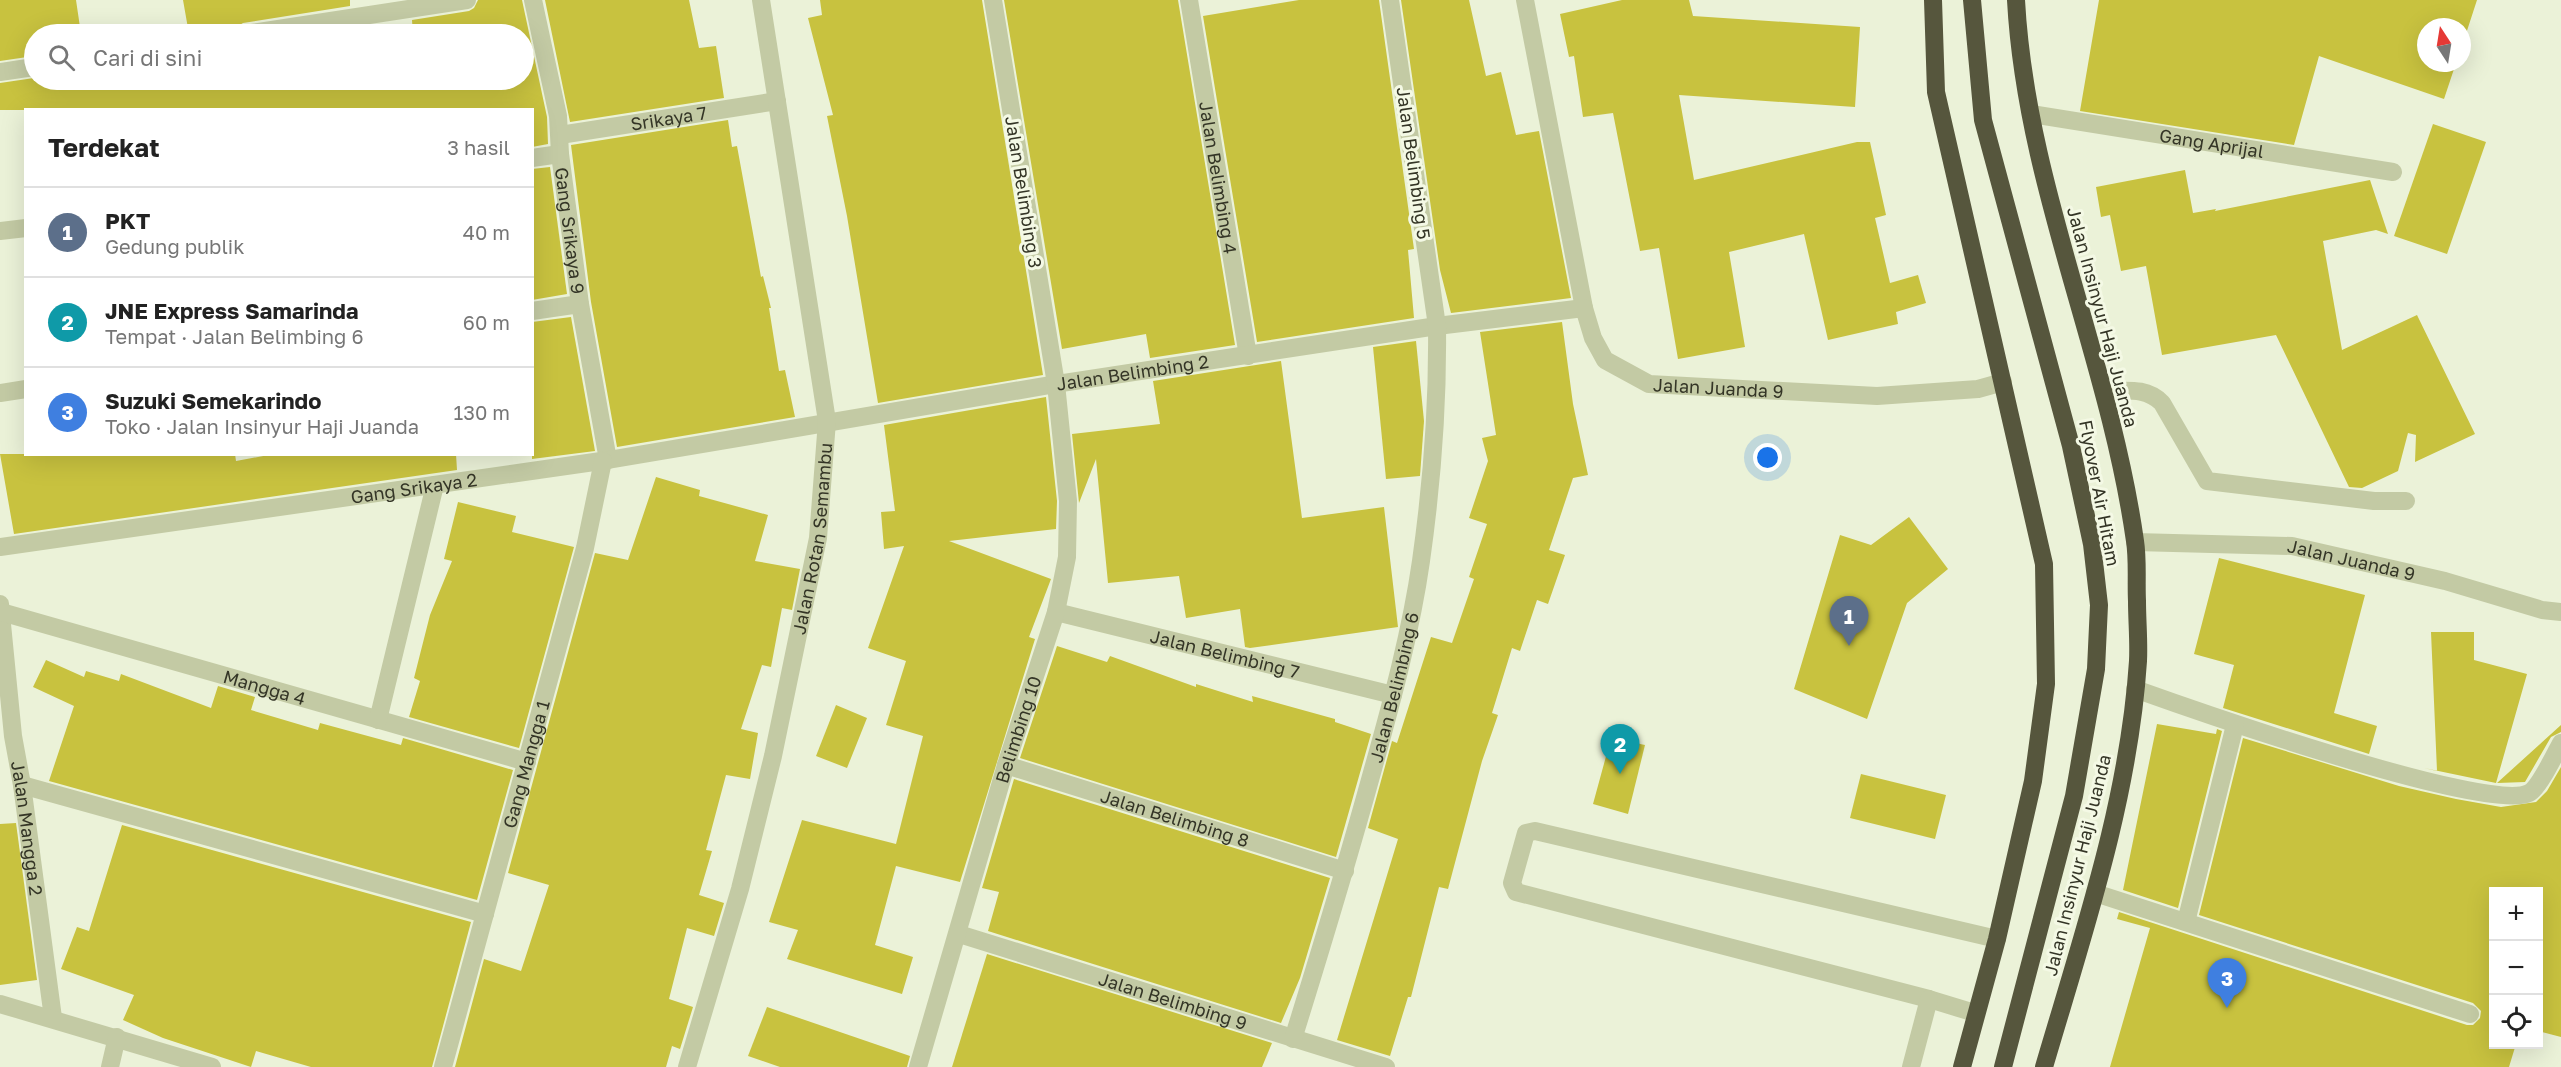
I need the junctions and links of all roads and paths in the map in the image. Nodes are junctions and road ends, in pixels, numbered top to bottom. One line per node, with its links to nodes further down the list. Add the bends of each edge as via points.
1 (468, 0): 11 (street)
2 (533, 0): 16 (street, Gang Srikaya 9)
3 (761, 0): 14 (street, Jalan Rotan Semambu)
4 (993, 0): 28 (street, Jalan Belimbing 3)
5 (1189, 0): 26 (street, Jalan Belimbing 4)
6 (1390, 0): 25 (street, Jalan Belimbing 5)
7 (1525, 0): 23 (street, Jalan Juanda 9)
8 (1933, 0): 27 (highway, via 1936,92)
9 (1972, 0): 70 (highway, Flyover Air Hitam, via 1983,120 2071,446 2092,544 2099,605 2096,669 2073,796)
10 (2016, 0): 15 (highway, Jalan Insinyur Haji Juanda, via 2019,51)
11 (311, 24)
12 (24, 68): 13 (street)
13 (0, 72)
14 (777, 101): 16 (street, Srikaya 7); 32 (street, Jalan Rotan Semambu)
15 (2031, 114): 19 (street, Gang Aprijal); 30 (highway, Jalan Insinyur Haji Juanda, via 2039,162)
16 (560, 135): 17 (street, Gang Srikaya 9)
17 (560, 154): 18 (street); 22 (street, Gang Srikaya 9)
18 (534, 158)
19 (2392, 172)
20 (24, 228): 21 (street)
21 (0, 231)
22 (580, 304): 24 (street); 33 (street, Gang Srikaya 9)
23 (1584, 308): 25 (street); 27 (street, Jalan Juanda 9, via 1605,360 1649,384 1877,396 1978,389)
24 (534, 311)
25 (1437, 326): 26 (street, Jalan Belimbing 2); 42 (street, Jalan Belimbing 6, via 1430,489 1421,563)
26 (1248, 356): 28 (street, Jalan Belimbing 2)
27 (2003, 382): 54 (highway, via 2044,564 2046,684 2033,781)
28 (1056, 384): 32 (street, Jalan Belimbing 2); 39 (street, Belimbing 10, via 1068,501 1067,557)
29 (24, 389): 31 (street)
30 (2105, 391): 35 (street, via 2153,394 2207,481 2374,501); 36 (highway, Jalan Insinyur Haji Juanda)
31 (0, 393)
32 (827, 421): 33 (street, Gang Srikaya 2); 62 (street, Jalan Rotan Semambu, via 818,538 773,756)
33 (605, 460): 34 (street, Gang Srikaya 2); 46 (street, Gang Mangga 1)
34 (435, 485): 37 (street, Gang Srikaya 2); 43 (street)
35 (2406, 501)
36 (2135, 542): 40 (street, Jalan Juanda 9, via 2292,546); 41 (highway, Jalan Insinyur Haji Juanda)
37 (0, 547)
38 (1, 608): 43 (street, Mangga 4); 48 (street, Jalan Mangga 2, via 13,736)
39 (1056, 612): 42 (street, Jalan Belimbing 7); 47 (street, Belimbing 10)
40 (2561, 612)
41 (2135, 689): 44 (street); 50 (highway, Jalan Insinyur Haji Juanda, via 2126,767)
42 (1394, 695): 49 (street, Jalan Belimbing 6)
43 (378, 720): 46 (street, Mangga 4)
44 (2235, 725): 45 (street, via 2414,778 2519,797 2532,792); 52 (street)
45 (2561, 743)
46 (527, 762): 51 (street, Gang Mangga 1)
47 (1006, 765): 49 (street, Jalan Belimbing 8); 53 (street, Belimbing 10)
48 (22, 784): 51 (street); 59 (street, Jalan Mangga 2)
49 (1345, 871): 61 (street, Jalan Belimbing 6)
50 (2096, 893): 52 (street); 71 (highway, Jalan Insinyur Haji Juanda)
51 (485, 914): 65 (street, Gang Mangga 1)
52 (2186, 922): 58 (street)
53 (959, 934): 61 (street, Jalan Belimbing 9); 66 (street, Belimbing 10)
54 (1997, 939): 55 (street, via 1535,831 1526,833 1512,883 1516,892); 57 (highway)
55 (1929, 999): 57 (street); 68 (street)
56 (0, 1004): 59 (street)
57 (1975, 1013): 69 (highway)
58 (2470, 1014)
59 (53, 1018): 60 (street)
60 (117, 1037): 63 (street); 64 (street)
61 (1293, 1039): 67 (street, Jalan Belimbing 9)
62 (689, 1066)
63 (110, 1067)
64 (212, 1067)
65 (443, 1067)
66 (918, 1067)
67 (1386, 1067)
68 (1911, 1067)
69 (1962, 1067)
70 (2003, 1067)
71 (2044, 1067)

